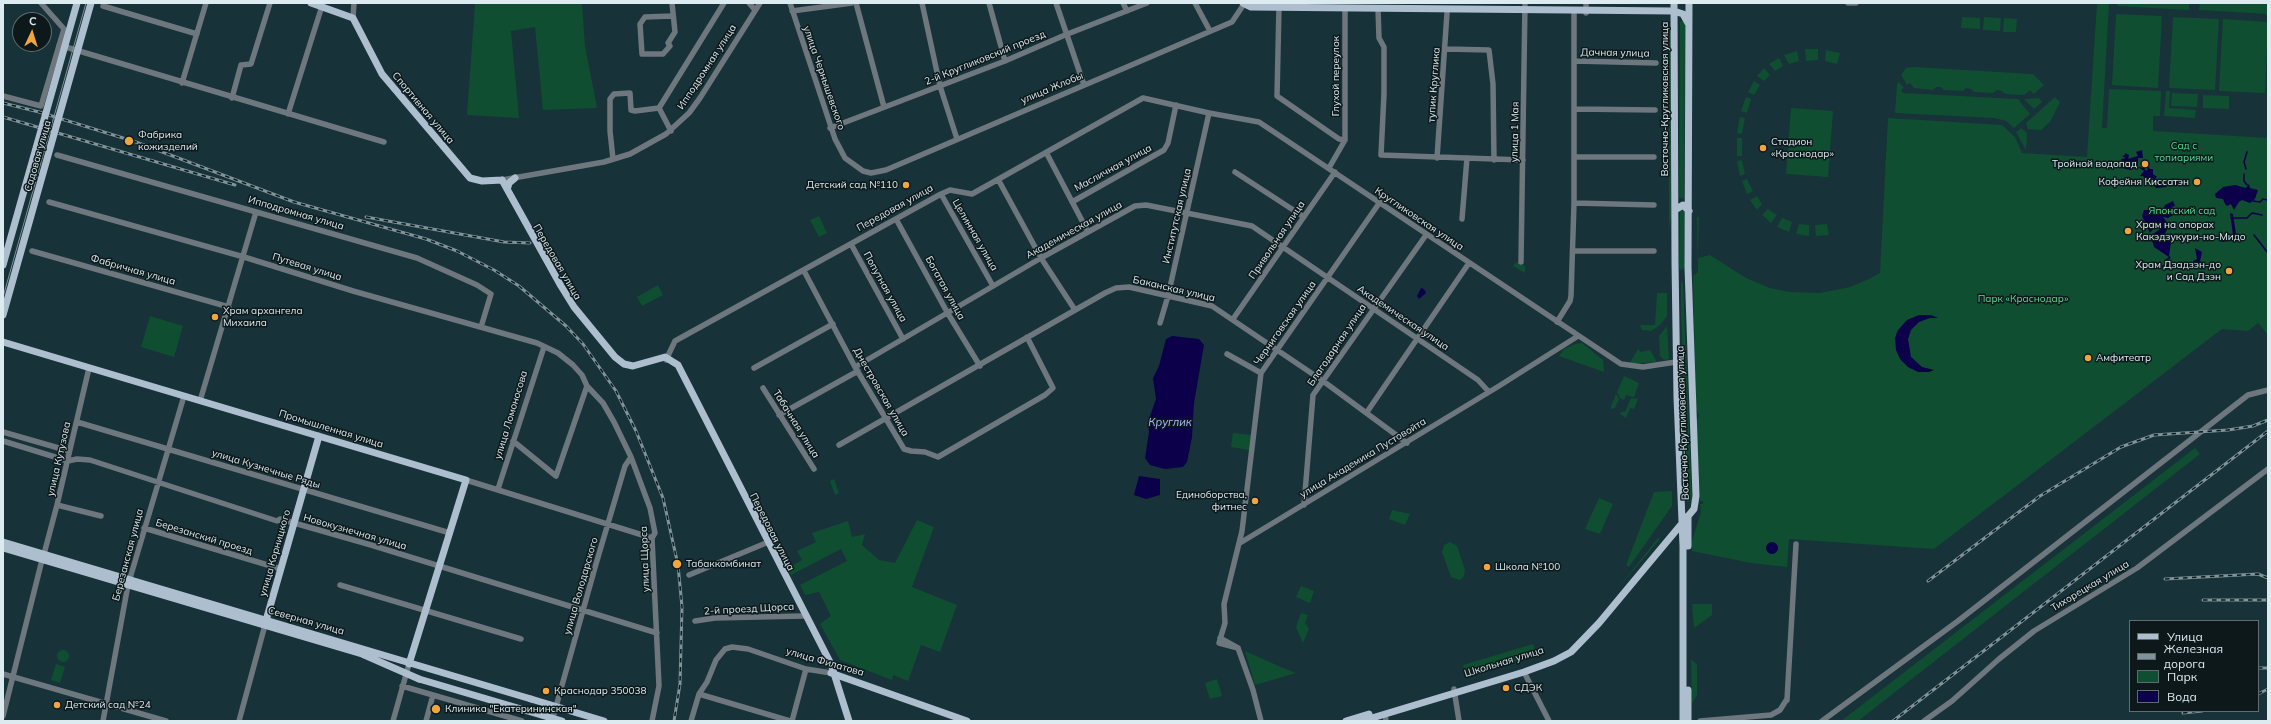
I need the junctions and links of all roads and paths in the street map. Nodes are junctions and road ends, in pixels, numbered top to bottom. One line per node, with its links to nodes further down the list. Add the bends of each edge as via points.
1 (41, 3): 45 (street, via 64,29)
2 (77, 3): 111 (main road, Садовая улица, bridge)
3 (91, 3): 124 (main road, Садовая улица, bridge)
4 (206, 3): 43 (street)
5 (270, 3): 54 (street, via 251,64 241,65)
6 (311, 3): 27 (main road)
7 (354, 3): 39 (street)
8 (672, 3): 38 (street)
9 (724, 3): 58 (street)
10 (749, 3): 32 (street)
11 (760, 3): 32 (street, Ипподромная улица)
12 (790, 3): 35 (street, улица Чернышевского)
13 (852, 3): 35 (street)
14 (856, 3): 57 (street)
15 (922, 3): 52 (street)
16 (989, 3): 47 (street)
17 (1056, 3): 44 (street)
18 (1123, 3): 36 (street)
19 (1147, 3): 36 (street, 2-й Кругликовский проезд)
20 (1195, 3): 42 (street)
21 (1689, 3): 41 (main road, Восточно-Кругликовская улица)
22 (1848, 3): 23 (street)
23 (1856, 3)
24 (1244, 5): 30 (main road, улица Жлобы, via 1250,10); 42 (street, улица Жлобы, via 1232,22)
25 (1675, 5): 29 (main road, улица Жлобы); 40 (main road, Восточно-Кругликовская улица); 41 (main road, улица Жлобы)
26 (103, 6): 43 (street)
27 (322, 6): 39 (main road); 62 (street)
28 (1525, 8): 31 (main road, улица Жлобы); 37 (main road, улица Жлобы); 76 (street, улица 1 Мая)
29 (1586, 8): 37 (main road, улица Жлобы); 40 (main road, улица Жлобы, via 1664,14 1670,15)
30 (1279, 9): 33 (main road, улица Жлобы); 66 (street, via 1277,96 1339,139)
31 (1449, 9): 34 (main road, улица Жлобы); 46 (street, тупик Круглика)
32 (755, 10): 64 (street, Ипподромная улица, via 690,113)
33 (1345, 10): 34 (main road, улица Жлобы); 66 (street, Глухой переулок)
34 (1378, 10): 72 (street, via 1379,38 1384,48 1381,155)
35 (792, 11): 63 (street, улица Чернышевского)
36 (1127, 11): 44 (street, 2-й Кругликовский проезд)
37 (1574, 11): 48 (street, Дачная улица)
38 (672, 16): 38 (street, via 675,20 675,32 663,54 642,54 640,24 645,17)
39 (353, 18): 83 (main road, Спортивная улица, via 378,68 466,174 476,180)
40 (1674, 21): 86 (main road, Восточно-Кругликовская улица)
41 (1689, 25): 87 (main road, Восточно-Кругликовская улица)
42 (1210, 31): 51 (street, улица Жлобы)
43 (197, 34): 50 (street)
44 (1065, 34): 47 (street, 2-й Кругликовский проезд); 51 (street)
45 (59, 45): 50 (street); 53 (street, via 41,106)
46 (1446, 49): 72 (street, тупик Круглика); 75 (street, via 1489,50 1493,84)
47 (1005, 61): 52 (street, 2-й Кругликовский проезд)
48 (1574, 61): 49 (street, Дачная улица); 59 (street, Дачная улица)
49 (1656, 63)
50 (182, 83): 54 (street)
51 (1084, 85): 65 (street, улица Жлобы)
52 (940, 86): 57 (street, 2-й Кругликовский проезд); 65 (street)
53 (3, 96)
54 (232, 98): 62 (street)
55 (1143, 98): 56 (street, Кругликовская улица); 68 (street, Передовая улица)
56 (1176, 105): 61 (street, Кругликовская улица); 89 (street, Масличная улица, via 1164,150)
57 (884, 107): 63 (street, 2-й Кругликовский проезд)
58 (659, 108): 64 (street); 74 (street, via 631,110 630,93 614,94 610,100 610,131)
59 (1574, 108): 60 (street); 70 (street, Дачная улица)
60 (1655, 110)
61 (1209, 113): 77 (street, Кругликовская улица, via 1259,122); 96 (street, Институтская улица)
62 (288, 114): 67 (street)
63 (830, 128): 78 (street, улица Чернышевского, via 845,158)
64 (671, 131): 74 (street, Ипподромная улица, via 630,154)
65 (957, 139): 78 (street, улица Жлобы, via 886,170 871,173)
66 (1345, 140): 77 (street)
67 (384, 142)
68 (1047, 154): 82 (street, Передовая улица); 89 (street)
69 (57, 155): 95 (street, Ипподромная улица)
70 (1574, 157): 71 (street); 91 (street, Дачная улица)
71 (1654, 157)
72 (1437, 158): 73 (street)
73 (1467, 158): 75 (street); 99 (street)
74 (614, 159): 81 (street, Ипподромная улица)
75 (1494, 160): 76 (street)
76 (1523, 160): 109 (street, улица 1 Мая)
77 (1329, 168): 80 (street, Кругликовская улица)
78 (863, 171)
79 (1235, 172): 97 (street)
80 (1335, 172): 90 (street, Кругликовская улица); 97 (street, Привольная улица)
81 (513, 179): 83 (street, Ипподромная улица); 84 (main road)
82 (999, 181): 85 (street, Передовая улица, via 972,194 950,190); 108 (street)
83 (499, 182): 84 (main road, Передовая улица)
84 (507, 189): 139 (main road, Передовая улица, via 562,293 612,357 622,366 635,369)
85 (941, 194): 98 (street, Передовая улица); 118 (street, Целинная улица)
86 (1675, 195): 87 (main road, via 1681,202); 93 (main road, Восточно-Кругликовская улица)
87 (1689, 195): 94 (main road, Восточно-Кругликовская улица)
88 (50, 202): 107 (street, Путевая улица)
89 (1072, 202): 100 (street)
90 (1380, 202): 101 (street, Кругликовская улица); 115 (street, Черниговская улица)
91 (1574, 203): 92 (street); 105 (street, Дачная улица)
92 (1654, 205)
93 (1675, 210): 94 (main road, via 1684,205); 112 (main road, Восточно-Кругликовская улица)
94 (1689, 211): 113 (main road, Восточно-Кругликовская улица)
95 (256, 212): 107 (street); 129 (street, Ипподромная улица, via 416,258 478,285 491,294)
96 (1186, 212): 100 (street, Академическая улица, via 1146,205 1135,206); 103 (street, Академическая улица, via 1252,226); 119 (street, Институтская улица)
97 (1304, 217): 103 (street, Привольная улица)
98 (896, 219): 102 (street, Передовая улица); 123 (street, Богатая улица)
99 (1462, 219)
100 (1088, 232): 108 (street, Академическая улица)
101 (1426, 235): 110 (street, Кругликовская улица); 121 (street, Благодарная улица)
102 (851, 244): 114 (street, Передовая улица); 133 (street, Попутная улица)
103 (1284, 247): 115 (street, Академическая улица); 125 (street, Привольная улица)
104 (32, 251): 120 (street, Фабричная улица)
105 (1573, 251): 106 (street); 126 (street, Дачная улица, via 1570,301)
106 (1654, 251)
107 (244, 257): 120 (street); 129 (street, Путевая улица)
108 (1041, 258): 118 (street, Академическая улица); 122 (street)
109 (1521, 262)
110 (1469, 263): 126 (street, Кругликовская улица); 132 (street)
111 (3, 265)
112 (1675, 266): 113 (main road, via 1682,272); 116 (main road, Восточно-Кругликовская улица)
113 (1688, 267): 117 (main road, Восточно-Кругликовская улица)
114 (804, 271): 128 (street, Днестровская улица); 139 (street, Передовая улица, via 675,341)
115 (1328, 277): 121 (street, Академическая улица); 136 (street, Черниговская улица)
116 (1676, 282): 117 (main road, via 1682,277); 140 (main road, Восточно-Кругликовская улица)
117 (1688, 282): 176 (main road, Восточно-Кругликовская улица, via 1696,502)
118 (993, 286): 123 (street, Академическая улица)
119 (1168, 296): 122 (street, Баканская улица, via 1129,287 1116,288); 125 (street, Баканская улица, via 1212,306); 127 (street, Институтская улица)
120 (229, 307): 152 (street)
121 (1372, 309): 132 (street, Академическая улица); 146 (street, Благодарная улица)
122 (1075, 310): 131 (street, Баканская улица)
123 (947, 312): 133 (street, Академическая улица); 141 (street, Богатая улица)
124 (3, 315)
125 (1233, 319): 136 (street, Баканская улица)
126 (1557, 322): 130 (street, Кругликовская улица)
127 (1160, 323)
128 (833, 324): 143 (street); 144 (street, Днестровская улица)
129 (481, 327): 135 (street, Путевая улица)
130 (1578, 336): 140 (street, Кругликовская улица, via 1626,366); 150 (street, улица Академика Пустовойта)
131 (1027, 337): 141 (street, Баканская улица); 155 (street, Днестровская улица, via 1053,388 969,440 938,457 925,452 911,451 904,449)
132 (1417, 338): 150 (street, Академическая улица, via 1478,380); 153 (street)
133 (903, 339): 144 (street, Академическая улица)
134 (3, 341): 142 (main road, Промышленная улица)
135 (544, 346): 137 (street, Путевая улица); 160 (street, улица Ломоносова)
136 (1278, 350): 145 (street, Черниговская улица); 146 (street, Баканская улица)
137 (558, 353): 147 (street, улица Щорса, via 582,375)
138 (1227, 354): 145 (street)
139 (666, 359): 185 (main road, Передовая улица, via 676,368); 208 (main road, Передовая улица, via 678,364 693,392)
140 (1676, 362): 176 (main road, Восточно-Кругликовская улица)
141 (980, 366): 155 (street, Баканская улица)
142 (89, 368): 151 (main road, Промышленная улица); 156 (street, улица Кутузова)
143 (754, 368)
144 (857, 369): 154 (street, Академическая улица); 155 (street, Днестровская улица)
145 (1260, 373): 186 (street, Черниговская улица)
146 (1322, 381): 153 (street, Баканская улица); 174 (street, Благодарная улица, via 1313,395)
147 (587, 386): 160 (street, via 556,476); 165 (street, улица Щорса, via 603,403)
148 (763, 388): 154 (street, Табачная улица)
149 (2268, 390): 245 (street, via 2248,395 1958,621)
150 (1489, 392): 161 (street, улица Академика Пустовойта)
151 (184, 396): 152 (main road, Промышленная улица); 163 (street, Березанская улица)
152 (200, 401): 158 (main road, Промышленная улица)
153 (1367, 412): 161 (street, Баканская улица)
154 (779, 415): 167 (street, Табачная улица)
155 (885, 418): 162 (street, Баканская улица)
156 (77, 422): 163 (street, улица Кузнечные Ряды); 164 (street, улица Кутузова)
157 (3, 432): 164 (street)
158 (319, 436): 169 (main road, Промышленная улица); 172 (main road, улица Корницкого)
159 (3, 441): 166 (street, Новокузнечная улица)
160 (513, 441): 171 (street, улица Ломоносова)
161 (1407, 442): 174 (street, улица Академика Пустовойта)
162 (839, 445)
163 (167, 449): 170 (street, Березанская улица); 172 (street, улица Кузнечные Ряды)
164 (69, 451): 166 (street, улица Кутузова)
165 (631, 457): 179 (street, улица Володарского, via 625,466); 182 (street, улица Щорса, via 650,508 656,533)
166 (68, 461): 170 (street, Новокузнечная улица, via 90,460); 173 (street, улица Кутузова)
167 (814, 469)
168 (2268, 469): 246 (street, Тихорецкая улица, via 2137,568 2034,632 1952,701)
169 (466, 480): 171 (street, Промышленная улица); 181 (main road)
170 (157, 483): 177 (street, Новокузнечная улица, via 276,520); 180 (street, Березанская улица)
171 (498, 489): 179 (street, Промышленная улица)
172 (304, 490): 177 (main road, улица Корницкого); 181 (street, улица Кузнечные Ряды)
173 (57, 505): 175 (street); 190 (street, улица Кутузова)
174 (1304, 505): 186 (street, улица Академика Пустовойта)
175 (101, 516)
176 (1685, 516): 178 (main road, Восточно-Кругликовская улица); 214 (main road, Школьная улица, via 1569,648 1540,662); 243 (main road, Восточно-Кругликовская улица)
177 (294, 523): 191 (street, Новокузнечная улица); 192 (main road, улица Корницкого)
178 (1682, 523): 183 (main road, Школьная улица); 188 (main road, Восточно-Кругликовская улица)
179 (608, 524): 182 (street, Промышленная улица); 196 (street, улица Володарского)
180 (144, 528): 192 (street, Березанский проезд); 194 (street, Березанская улица)
181 (450, 533): 191 (main road)
182 (652, 538): 201 (street, улица Щорса)
183 (1669, 539): 188 (main road, via 1677,538); 205 (main road, Школьная улица, via 1578,646 1554,661)
184 (3, 542): 190 (main road, Северная улица)
185 (766, 543): 193 (street); 198 (main road, Передовая улица)
186 (1240, 543): 237 (street, via 1224,604 1225,623 1220,640 1238,648)
187 (1796, 544): 217 (street)
188 (1683, 546): 242 (main road, Восточно-Кругликовская улица)
189 (3, 548): 190 (main road, Северная улица)
190 (43, 557): 194 (main road, Северная улица); 209 (street, улица Кутузова)
191 (439, 566): 196 (street, Новокузнечная улица); 197 (main road)
192 (281, 569): 200 (main road, улица Корницкого)
193 (689, 575)
194 (128, 582): 200 (main road, Северная улица); 218 (street, Березанская улица)
195 (340, 585): 197 (street)
196 (584, 609): 201 (street, Новокузнечная улица); 227 (street, улица Володарского)
197 (426, 610): 202 (street); 203 (main road)
198 (803, 616): 199 (street, 2-й проезд Щорса, via 716,618); 208 (main road, Передовая улица)
199 (695, 621)
200 (266, 622): 203 (main road, Северная улица, via 364,648); 207 (main road, Северная улица, via 362,654); 223 (street, улица Корницкого)
201 (657, 633): 230 (street, улица Щорса, via 659,686)
202 (521, 639)
203 (409, 664): 207 (street); 229 (main road, Северная улица, bridge)
204 (806, 669): 208 (street, улица Филатова); 215 (street, улица Филатова, via 748,649 732,647 720,653); 232 (street)
205 (1524, 672): 214 (main road, Школьная улица); 241 (street)
206 (3, 674): 209 (street)
207 (406, 674): 211 (street); 228 (main road, Северная улица, bridge)
208 (834, 676): 210 (main road); 212 (main road, Передовая улица); 233 (main road, Передовая улица); 236 (main road, улица Филатова)
209 (12, 677): 218 (street); 219 (street, улица Кутузова)
210 (846, 682): 212 (main road); 235 (main road)
211 (402, 686): 216 (street); 224 (street)
212 (839, 687): 234 (main road, Передовая улица)
213 (1790, 688): 217 (street)
214 (1454, 691): 220 (main road, Школьная улица); 238 (main road, Школьная улица); 240 (street)
215 (699, 694): 231 (street, улица Филатова); 232 (street)
216 (433, 695): 225 (street); 226 (street)
217 (1787, 700): 244 (street, via 1780,710 1771,716)
218 (106, 704): 221 (street, Березанская улица); 222 (street)
219 (3, 716)
220 (1386, 717): 239 (main road, Школьная улица)
221 (103, 721)
222 (166, 721)
223 (239, 721)
224 (393, 721)
225 (426, 721)
226 (522, 721)
227 (552, 721)
228 (562, 721)
229 (604, 721)
230 (652, 721)
231 (691, 721)
232 (791, 721)
233 (845, 721)
234 (849, 721)
235 (956, 721)
236 (967, 721)
237 (1261, 721)
238 (1346, 721)
239 (1362, 721)
240 (1459, 721)
241 (1549, 721)
242 (1683, 721)
243 (1688, 721)
244 (1700, 721)
245 (1822, 721)
246 (1924, 721)

